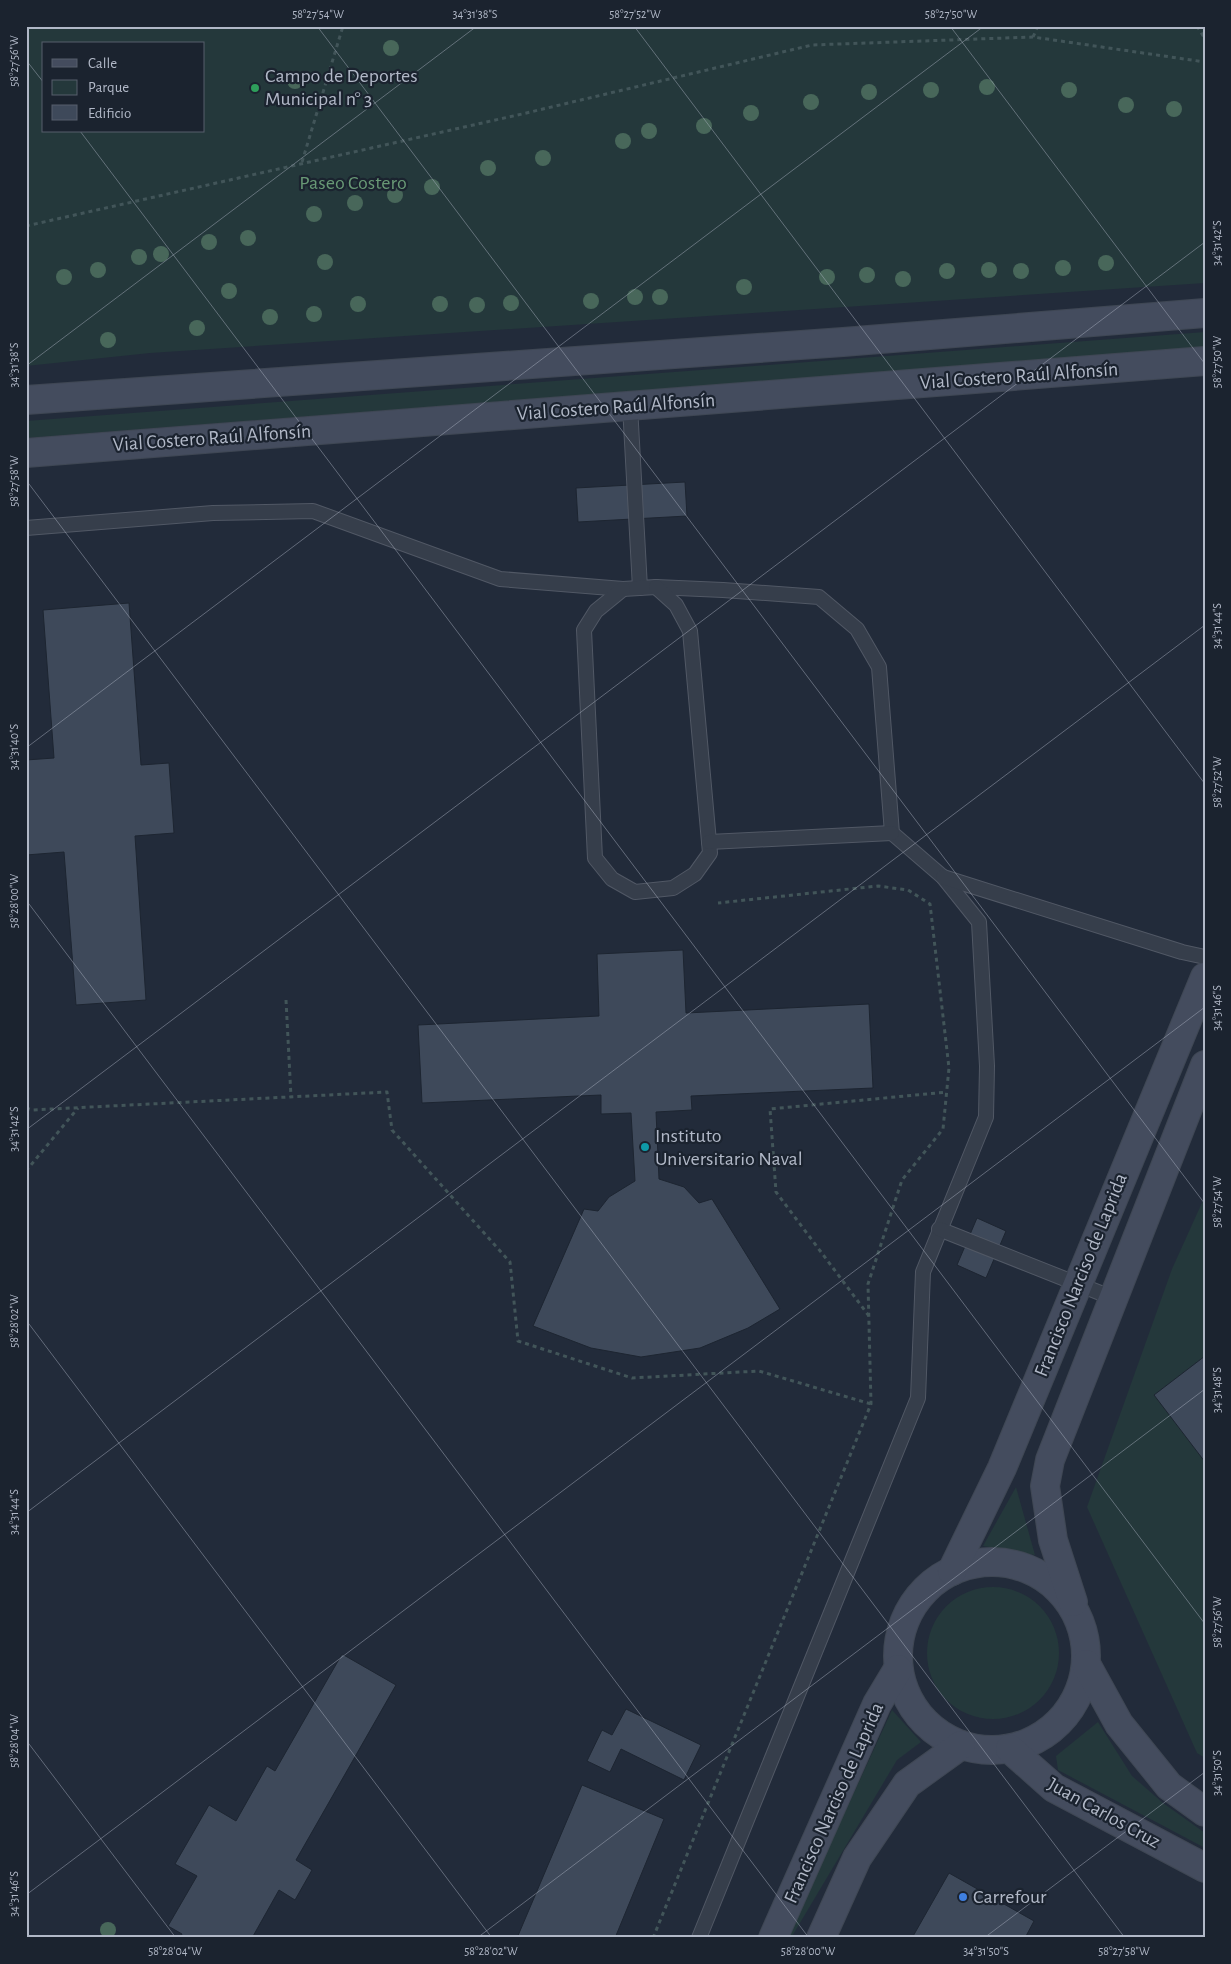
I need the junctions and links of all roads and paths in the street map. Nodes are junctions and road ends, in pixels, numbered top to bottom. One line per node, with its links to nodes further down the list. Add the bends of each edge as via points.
1 (342, 26): 7 (path)
2 (1038, 26): 4 (path)
3 (1198, 26): 5 (path)
4 (1033, 36): 6 (path); 7 (path, via 812,45)
5 (1205, 39)
6 (1205, 62)
7 (302, 163): 8 (path)
8 (26, 226)
9 (1205, 313): 11 (street, via 833,343)
10 (1205, 361): 12 (street, Vial Costero Raúl Alfonsín)
11 (26, 400)
12 (630, 406): 13 (street, Vial Costero Raúl Alfonsín); 16 (lane)
13 (26, 452)
14 (26, 528): 17 (lane, via 213,512 313,511 500,579)
15 (656, 587): 16 (lane); 18 (lane, via 819,597 857,629 879,667); 19 (lane, via 676,605 690,631)
16 (640, 588): 17 (lane)
17 (623, 589): 19 (lane, via 596,611 584,630 595,858 612,880 635,892 673,888 694,874 710,853)
18 (892, 833): 19 (lane); 20 (lane)
19 (709, 842)
20 (943, 877): 22 (lane); 31 (lane, via 979,922 987,1066 986,1117)
21 (718, 903): 26 (path, via 878,886 908,890 930,904 949,1068)
22 (1205, 957)
23 (1205, 977): 32 (street, Francisco Narciso de Laprida)
24 (286, 1000): 27 (path)
25 (1205, 1065): 33 (street, Francisco Narciso de Laprida)
26 (947, 1092): 34 (path, via 943,1130 902,1180 868,1284); 34 (path, via 770,1110 776,1192)
27 (291, 1097): 29 (path); 35 (path, via 387,1092 392,1130 510,1262 518,1341 632,1378 759,1371)
28 (26, 1108): 29 (path)
29 (78, 1108): 30 (path)
30 (26, 1172)
31 (939, 1229): 32 (lane); 45 (lane, via 923,1272 918,1398)
32 (1077, 1285): 33 (lane); 36 (street, Francisco Narciso de Laprida, via 1002,1468)
33 (1113, 1298): 37 (street, Francisco Narciso de Laprida, via 1050,1460 1045,1486 1053,1540)
34 (869, 1316): 35 (path)
35 (871, 1404): 44 (path)
36 (952, 1571): 37 (street, via 981,1562 1010,1563 1038,1574 1061,1591); 39 (street, via 930,1586 912,1606 896,1647)
37 (1078, 1616): 38 (street, Francisco Narciso de Laprida, via 1085,1639)
38 (1086, 1664): 41 (street, via 1082,1687 1070,1710 1054,1728 1034,1741); 42 (street, via 1119,1724 1169,1786)
39 (898, 1669): 40 (street, via 915,1706 935,1732); 46 (street, Francisco Narciso de Laprida, via 877,1704)
40 (961, 1745): 41 (street, via 985,1750); 47 (street, via 907,1784 857,1858)
41 (1010, 1749): 43 (street, Juan Carlos Cruz, via 1054,1788)
42 (1205, 1812)
43 (1205, 1868)
44 (653, 1938)
45 (699, 1938)
46 (773, 1938)
47 (821, 1938)

